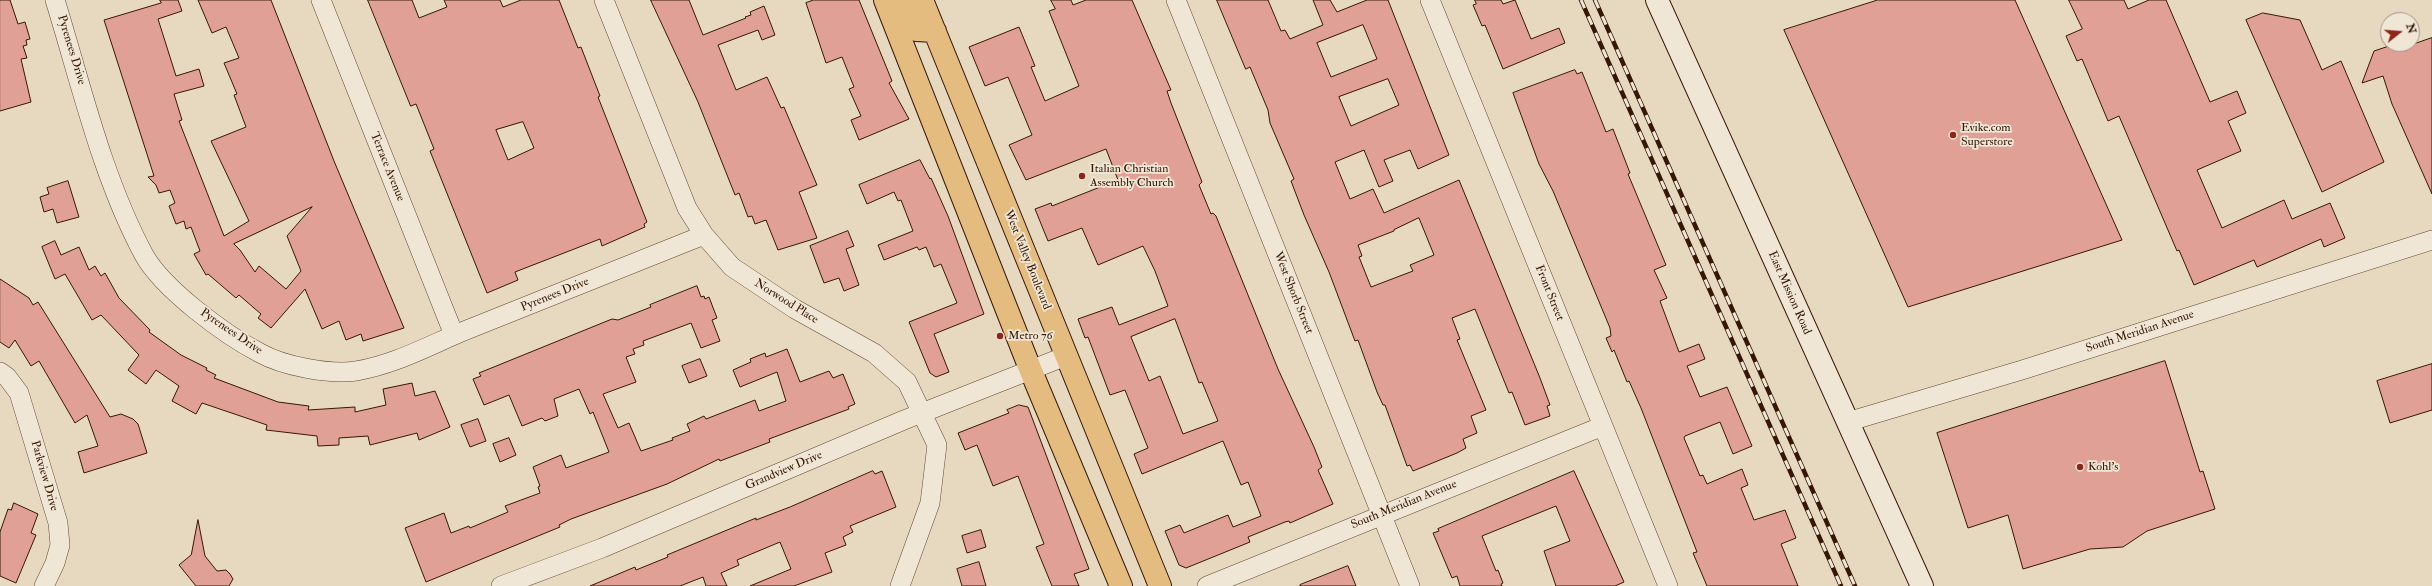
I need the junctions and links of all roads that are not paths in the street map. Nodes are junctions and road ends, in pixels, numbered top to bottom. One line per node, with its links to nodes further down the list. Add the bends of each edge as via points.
1 (55, 0): 13 (street, Pyrenees Drive, via 123,212 146,258 177,294 261,354 309,369 354,371 398,360)
2 (321, 0): 13 (street, Terrace Avenue)
3 (604, 0): 11 (street, Norwood Place, via 687,208)
4 (884, 0): 15 (main road)
5 (904, 0): 10 (main road, via 916,30)
6 (922, 0): 10 (main road, West Valley Boulevard)
7 (1176, 0): 20 (street, West Shorb Street)
8 (1430, 0): 19 (street, Front Street)
9 (1657, 0): 18 (main road, East Mission Road)
10 (935, 31): 14 (main road, West Valley Boulevard)
11 (704, 235): 13 (street, Pyrenees Drive); 17 (street, Norwood Place, via 732,267 764,289 874,353 907,382)
12 (2432, 240): 18 (street, South Meridian Avenue, via 2022,370)
13 (454, 335)
14 (1066, 356): 15 (street, Grandview Drive); 25 (main road, West Valley Boulevard)
15 (1031, 371): 17 (street, Grandview Drive); 24 (main road)
16 (0, 372): 21 (street, Parkview Drive, via 19,393 58,523 60,545)
17 (923, 414): 22 (street, Grandview Drive, via 602,548); 23 (street, Norwood Place, via 938,446 930,503)
18 (1846, 422): 29 (main road, East Mission Road)
19 (1603, 426): 20 (street, South Meridian Avenue); 28 (street, Front Street)
20 (1381, 514): 26 (street, South Meridian Avenue); 27 (street, West Shorb Street)
21 (44, 586)
22 (501, 586)
23 (900, 586)
24 (1120, 586)
25 (1160, 586)
26 (1207, 586)
27 (1410, 586)
28 (1668, 586)
29 (1922, 586)

